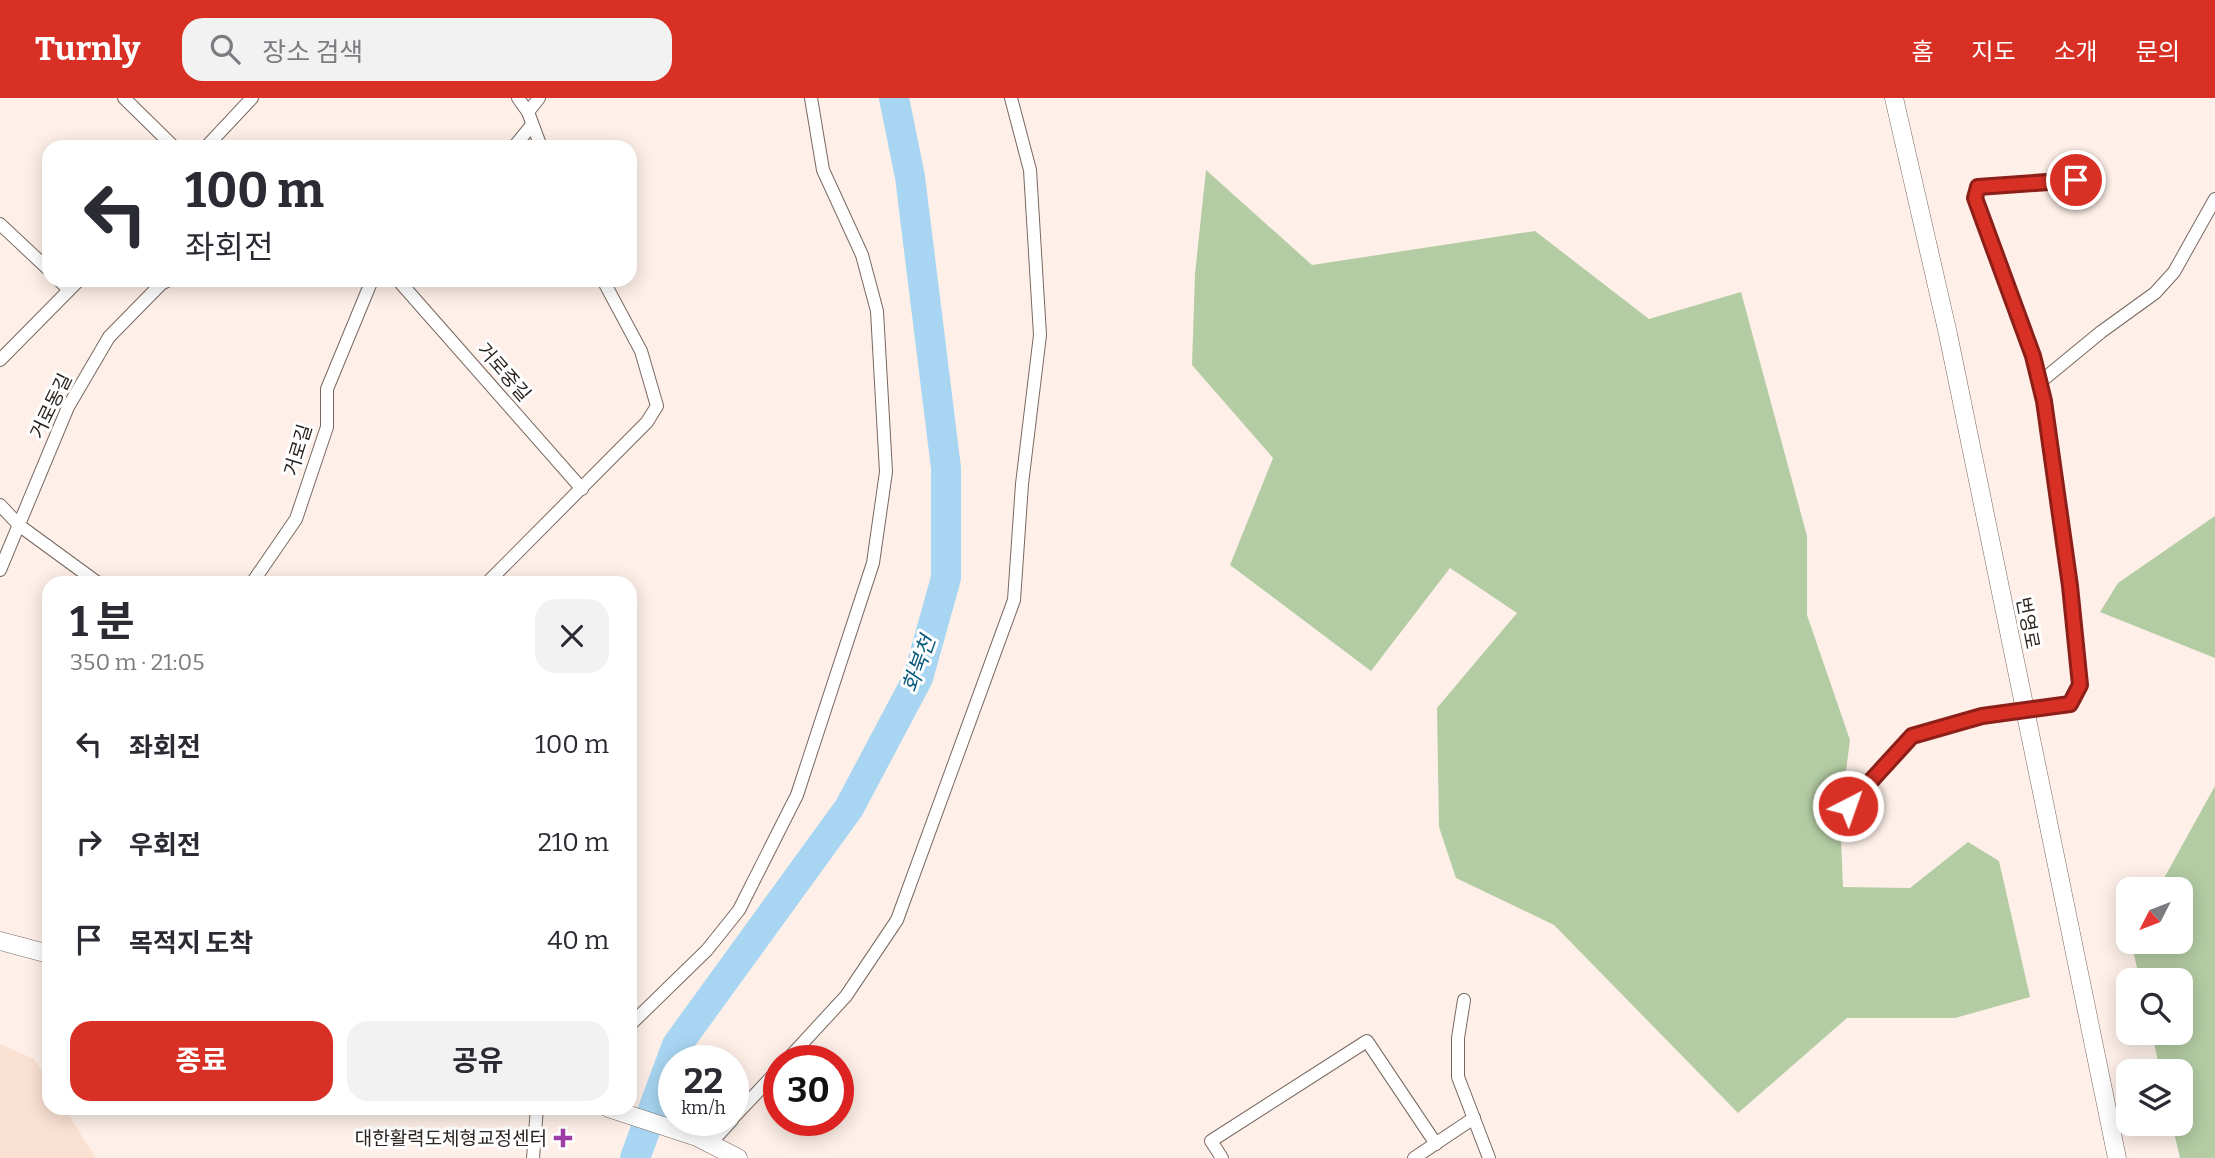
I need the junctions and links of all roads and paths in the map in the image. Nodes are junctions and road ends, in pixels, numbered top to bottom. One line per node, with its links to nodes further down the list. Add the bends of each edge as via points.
1 (124, 98): 10 (street)
2 (252, 98): 11 (street)
3 (518, 98): 8 (street)
4 (539, 98): 8 (street)
5 (811, 98): 36 (street, via 823,170 862,255 877,311 886,472 873,563 797,795 738,910 707,950)
6 (1011, 98): 37 (street, via 1030,170 1041,335 1022,484 1014,600 897,920 846,996)
7 (1894, 98): 51 (main road, 번영로, via 1948,334)
8 (527, 112): 9 (street)
9 (531, 126): 12 (street); 13 (street)
10 (167, 140)
11 (213, 140)
12 (520, 140)
13 (538, 140)
14 (2076, 180): 24 (street, via 1978,187 1975,198)
15 (2215, 200): 24 (street, via 2174,272 2155,293)
16 (0, 224): 17 (street)
17 (42, 263)
18 (72, 287): 23 (street)
19 (158, 287): 27 (street, 거로동길, via 109,337 68,407)
20 (369, 287): 30 (street, 거로길, via 327,389 327,427 296,519)
21 (404, 287): 25 (street, 거로중길)
22 (607, 287): 25 (street, via 641,351 657,406)
23 (0, 360)
24 (2039, 383): 32 (street, bridge, via 2080,685 2070,704 1982,716 1912,736)
25 (582, 489): 31 (street)
26 (0, 505): 27 (street)
27 (20, 526): 28 (street, 거로동길); 29 (street)
28 (0, 569)
29 (88, 576)
30 (257, 576)
31 (494, 576)
32 (1848, 806)
33 (0, 941): 34 (main road)
34 (42, 952)
35 (1464, 1000): 42 (street, via 1458,1077)
36 (637, 1018)
37 (801, 1045)
38 (763, 1086): 39 (street)
39 (749, 1101)
40 (536, 1115): 46 (street)
41 (629, 1115): 44 (main road)
42 (1474, 1118): 45 (street); 50 (street)
43 (709, 1136): 44 (street)
44 (703, 1140): 47 (main road)
45 (1436, 1143): 48 (street, via 1367,1041 1211,1141); 49 (street)
46 (533, 1158)
47 (738, 1158)
48 (1222, 1158)
49 (1414, 1158)
50 (1489, 1158)
51 (2117, 1158)

